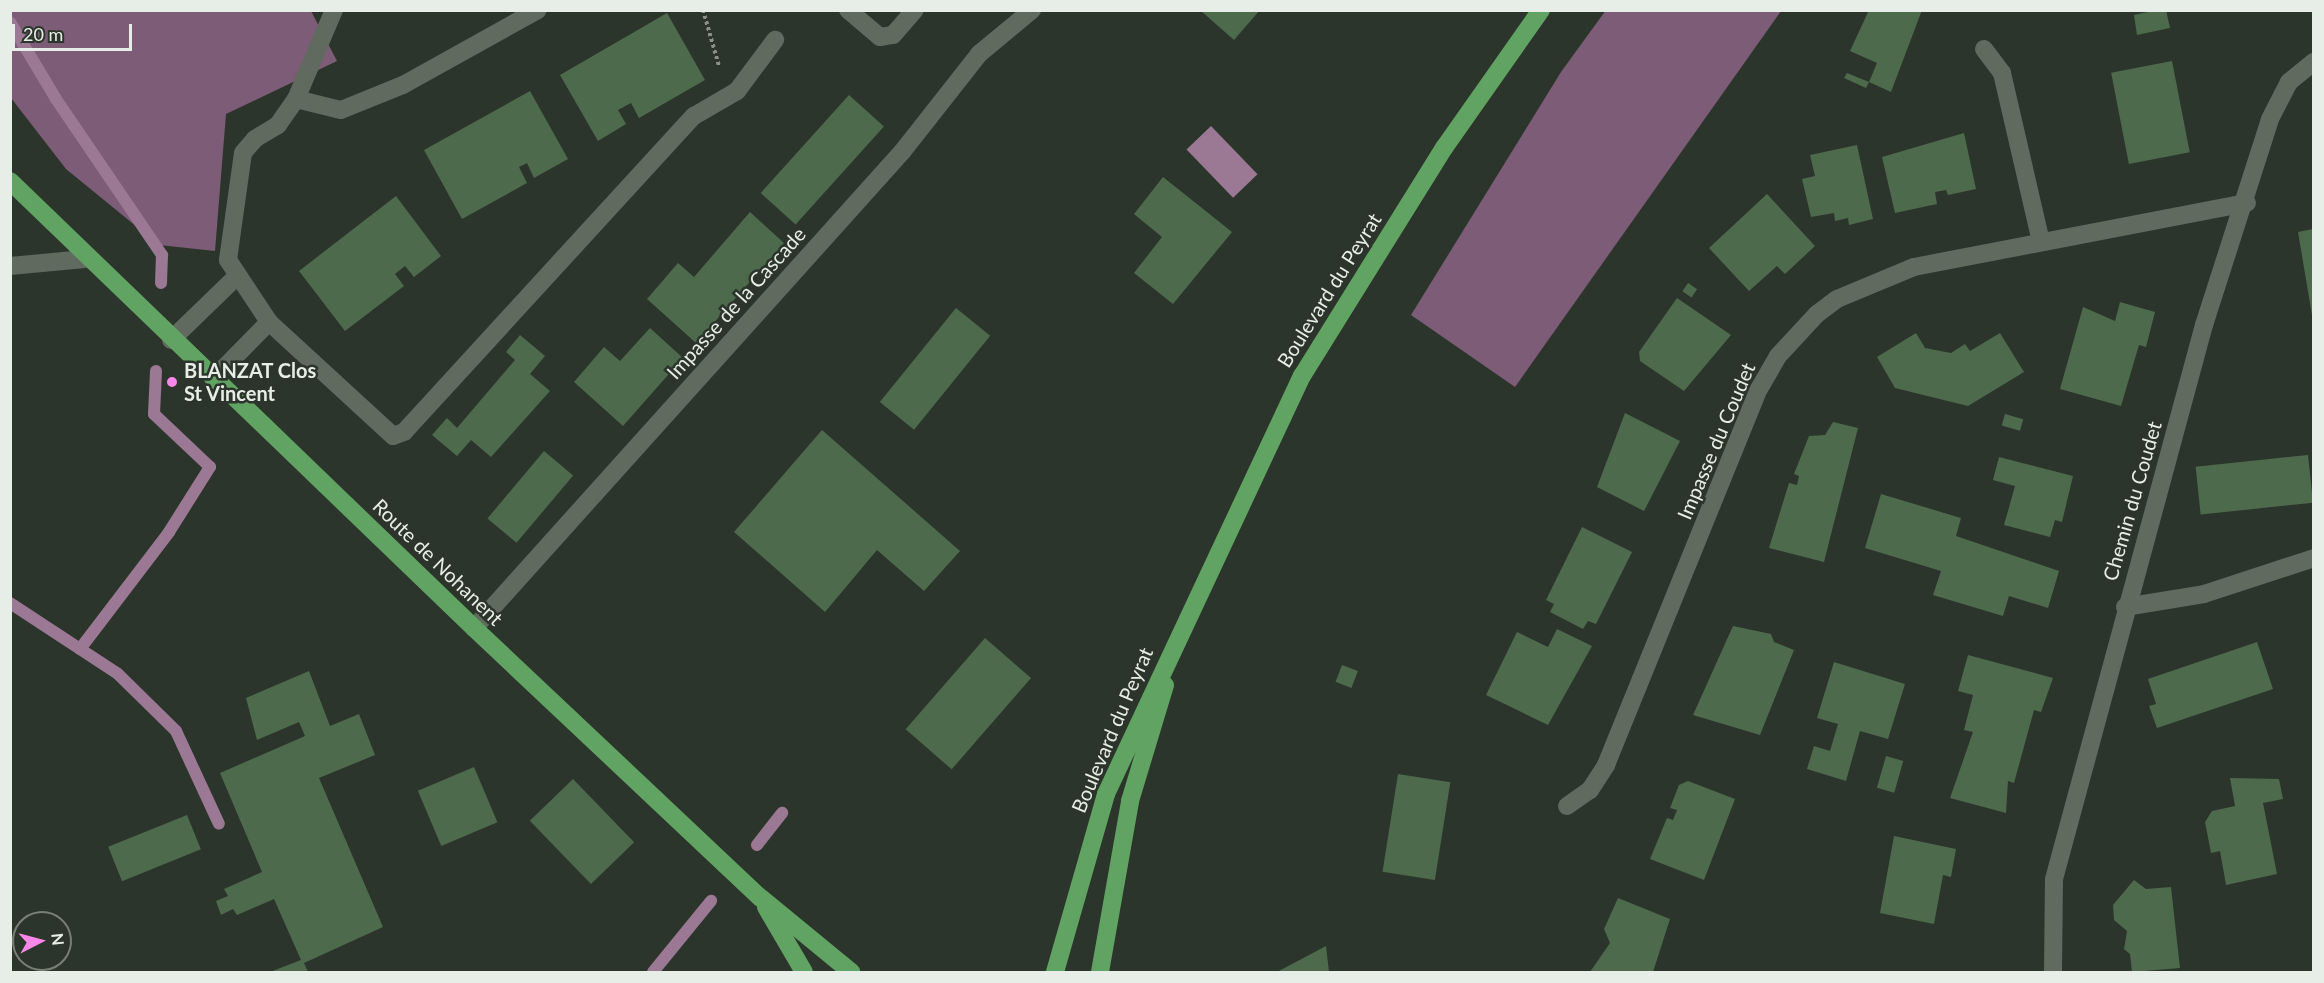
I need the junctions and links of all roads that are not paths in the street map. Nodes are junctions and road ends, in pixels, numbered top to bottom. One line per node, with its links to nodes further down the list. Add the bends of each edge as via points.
1 (334, 10): 10 (street)
2 (538, 10): 10 (street, via 403,85 341,110)
3 (848, 10): 4 (street, via 880,38 893,35)
4 (915, 10)
5 (1032, 10): 23 (street, Impasse de la Cascade, via 979,54 902,152)
6 (1541, 10): 22 (main road, Boulevard du Peyrat, via 1444,148 1302,376)
7 (775, 40): 17 (street, via 737,91 694,116 404,432 393,436 381,429)
8 (1984, 49): 13 (street, via 2002,73)
9 (2313, 62): 12 (street, Chemin du Coudet, via 2279,99)
10 (297, 99): 16 (street, via 278,125 255,139 243,153 228,260)
11 (10, 181): 14 (main road, Route de Nohanent)
12 (2247, 203): 13 (street, Impasse du Coudet); 21 (street, Chemin du Coudet, via 2204,325)
13 (2041, 242): 24 (street, Impasse du Coudet, via 1914,267 1868,284 1817,314 1778,356 1759,389 1606,765 1590,790)
14 (85, 259): 15 (street); 18 (main road, Route de Nohanent)
15 (10, 266)
16 (236, 277): 17 (street); 18 (street)
17 (269, 322): 19 (street)
18 (171, 340): 19 (main road, Route de Nohanent)
19 (213, 379): 23 (main road, Route de Nohanent)
20 (2313, 558): 21 (street, via 2204,594)
21 (2125, 607): 30 (street, Chemin du Coudet, via 2054,879)
22 (1187, 611): 28 (main road, Boulevard du Peyrat, via 1106,794); 29 (main road, Boulevard du Peyrat, via 1130,801)
23 (474, 628): 25 (main road, Route de Nohanent)
24 (1568, 806)
25 (761, 898): 26 (main road, Route de Nohanent); 27 (main road, Route de Nohanent)
26 (804, 972)
27 (851, 972)
28 (1055, 972)
29 (1100, 972)
30 (2053, 972)

